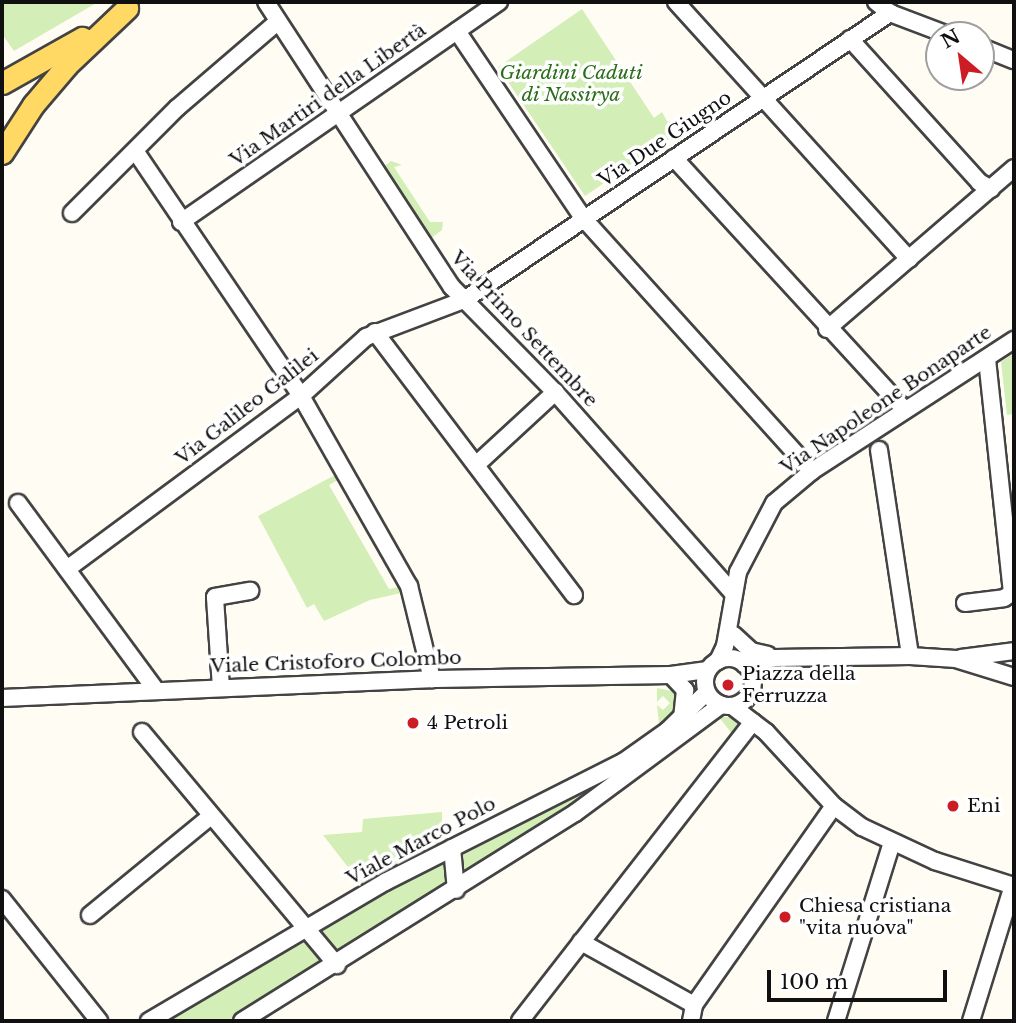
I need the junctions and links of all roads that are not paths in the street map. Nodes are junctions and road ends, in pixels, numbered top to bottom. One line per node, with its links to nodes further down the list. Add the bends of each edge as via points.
1 (266, 2): 7 (street, Via Primo Settembre)
2 (499, 2): 9 (street, Via Martiri della Libertà)
3 (676, 2): 14 (street)
4 (876, 2): 6 (street)
5 (131, 5): 13 (main road, via 47,61); 17 (main road, via 33,104)
6 (890, 13): 8 (street); 10 (street, Via Due Giugno)
7 (276, 23): 15 (street, Via Primo Settembre); 16 (street, via 177,108)
8 (925, 26)
9 (457, 31): 15 (street, Via Martiri della Libertà); 22 (street)
10 (850, 38): 14 (street, Via Due Giugno); 20 (street, via 979,182)
11 (995, 53): 12 (street)
12 (1014, 61)
13 (2, 83)
14 (763, 98): 18 (street, Via Due Giugno); 24 (street)
15 (336, 114): 23 (street, Via Martiri della Libertà); 25 (street, Via Primo Settembre, via 425,252)
16 (135, 152): 21 (street); 23 (street)
17 (2, 153)
18 (674, 158): 22 (street, Via Due Giugno); 26 (street)
19 (1014, 168): 20 (street)
20 (991, 189): 24 (street)
21 (72, 213)
22 (584, 219): 25 (street, Via Due Giugno); 35 (street)
23 (181, 222): 31 (street)
24 (909, 259): 26 (street)
25 (464, 300): 27 (street, Via Galileo Galilei); 30 (street, Via Primo Settembre)
26 (827, 329): 32 (street)
27 (375, 332): 31 (street, Via Galileo Galilei); 34 (street)
28 (1014, 341): 29 (street, Via Napoleone Bonaparte)
29 (987, 358): 32 (street, Via Napoleone Bonaparte); 43 (street, via 1012,593)
30 (555, 392): 34 (street); 37 (street, Via Primo Settembre)
31 (300, 396): 38 (street, Via Galileo Galilei); 53 (street, via 409,586)
32 (905, 410): 35 (street, Via Napoleone Bonaparte)
33 (879, 450): 46 (street)
34 (476, 465): 41 (street)
35 (812, 471): 39 (street, Via Napoleone Bonaparte, via 767,513)
36 (18, 503): 38 (street)
37 (703, 557): 39 (street, Via Primo Settembre); 42 (street, Via Primo Settembre)
38 (67, 569): 55 (street)
39 (738, 572): 42 (street, Via Napoleone Bonaparte)
40 (250, 591): 54 (street, via 215,597)
41 (574, 595)
42 (732, 601): 44 (street, Via Napoleone Bonaparte); 51 (street, Via Napoleone Bonaparte)
43 (965, 603)
44 (734, 635): 47 (street, via 751,652); 49 (street, Via Napoleone Bonaparte)
45 (1014, 652): 48 (street)
46 (910, 656): 47 (street); 48 (street)
47 (774, 658): 49 (street)
48 (956, 659): 52 (street)
49 (746, 673): 51 (street); 57 (street); 59 (street, Via Napoleone Bonaparte)
50 (671, 675): 51 (street, Viale Cristoforo Colombo); 53 (street, Viale Cristoforo Colombo); 58 (street, via 685,690)
51 (709, 677): 57 (street); 58 (street, Viale Marco Polo)
52 (1014, 677)
53 (432, 679): 54 (street, Viale Cristoforo Colombo)
54 (221, 688): 55 (street, Viale Cristoforo Colombo)
55 (156, 691): 56 (street, Viale Cristoforo Colombo)
56 (2, 698)
57 (726, 706): 59 (street); 66 (street)
58 (682, 718): 64 (street, Viale Marco Polo, via 623,762)
59 (760, 727): 61 (street); 70 (street)
60 (142, 732): 62 (street)
61 (834, 806): 63 (street); 72 (street)
62 (211, 816): 68 (street); 69 (street)
63 (892, 842): 65 (street); 78 (street)
64 (452, 848): 66 (street); 69 (street, Viale Marco Polo)
65 (1014, 886): 79 (street)
66 (456, 890): 71 (street)
67 (2, 899): 73 (street)
68 (90, 915)
69 (306, 929): 71 (street); 74 (street, Viale Marco Polo)
70 (581, 942): 72 (street); 76 (street)
71 (337, 965): 75 (street)
72 (694, 1005): 77 (street)
73 (99, 1021)
74 (149, 1021)
75 (242, 1021)
76 (520, 1021)
77 (691, 1021)
78 (836, 1021)
79 (971, 1021)

